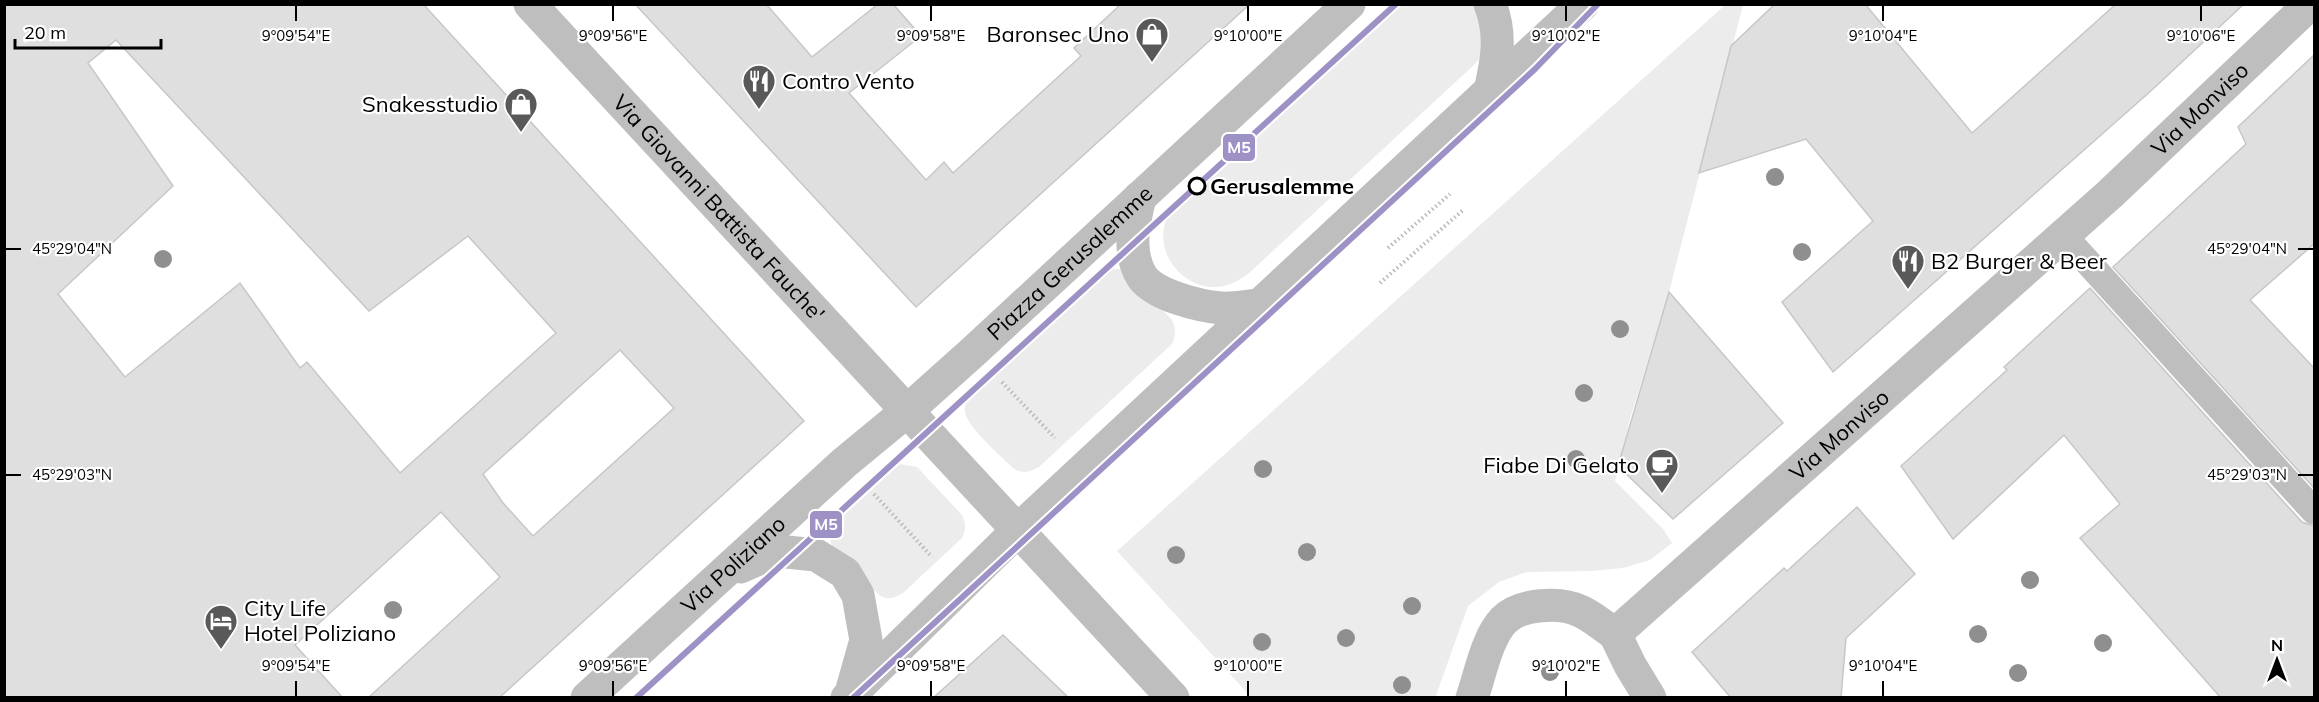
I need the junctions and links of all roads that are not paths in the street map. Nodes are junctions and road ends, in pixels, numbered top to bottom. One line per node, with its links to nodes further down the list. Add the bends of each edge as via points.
1 (530, 4): 10 (street, Via Giovanni Battista Fauche')
2 (1349, 4): 7 (street, Piazza Gerusalemme)
3 (1490, 4): 6 (street, via 1497,22 1497,59)
4 (1583, 4): 6 (street)
5 (2310, 4): 8 (street, Via Monviso)
6 (1490, 91): 9 (street)
7 (1140, 197): 9 (street, via 1132,231 1135,261 1142,277 1159,290 1195,304 1224,309); 10 (street, Piazza Gerusalemme)
8 (2063, 236): 11 (lane); 14 (street, Via Monviso)
9 (1259, 305): 12 (street)
10 (907, 411): 12 (street); 13 (street, Via Poliziano, via 844,463)
11 (2314, 511)
12 (1018, 530): 15 (street); 17 (street)
13 (723, 575): 15 (street, via 777,551 816,555 845,573 858,595 866,640); 16 (street, Via Poliziano)
14 (1615, 634): 18 (street, via 1579,610 1547,604 1523,609 1504,620 1489,646); 19 (street)
15 (849, 696)
16 (587, 698)
17 (1173, 698)
18 (1472, 698)
19 (1650, 698)

